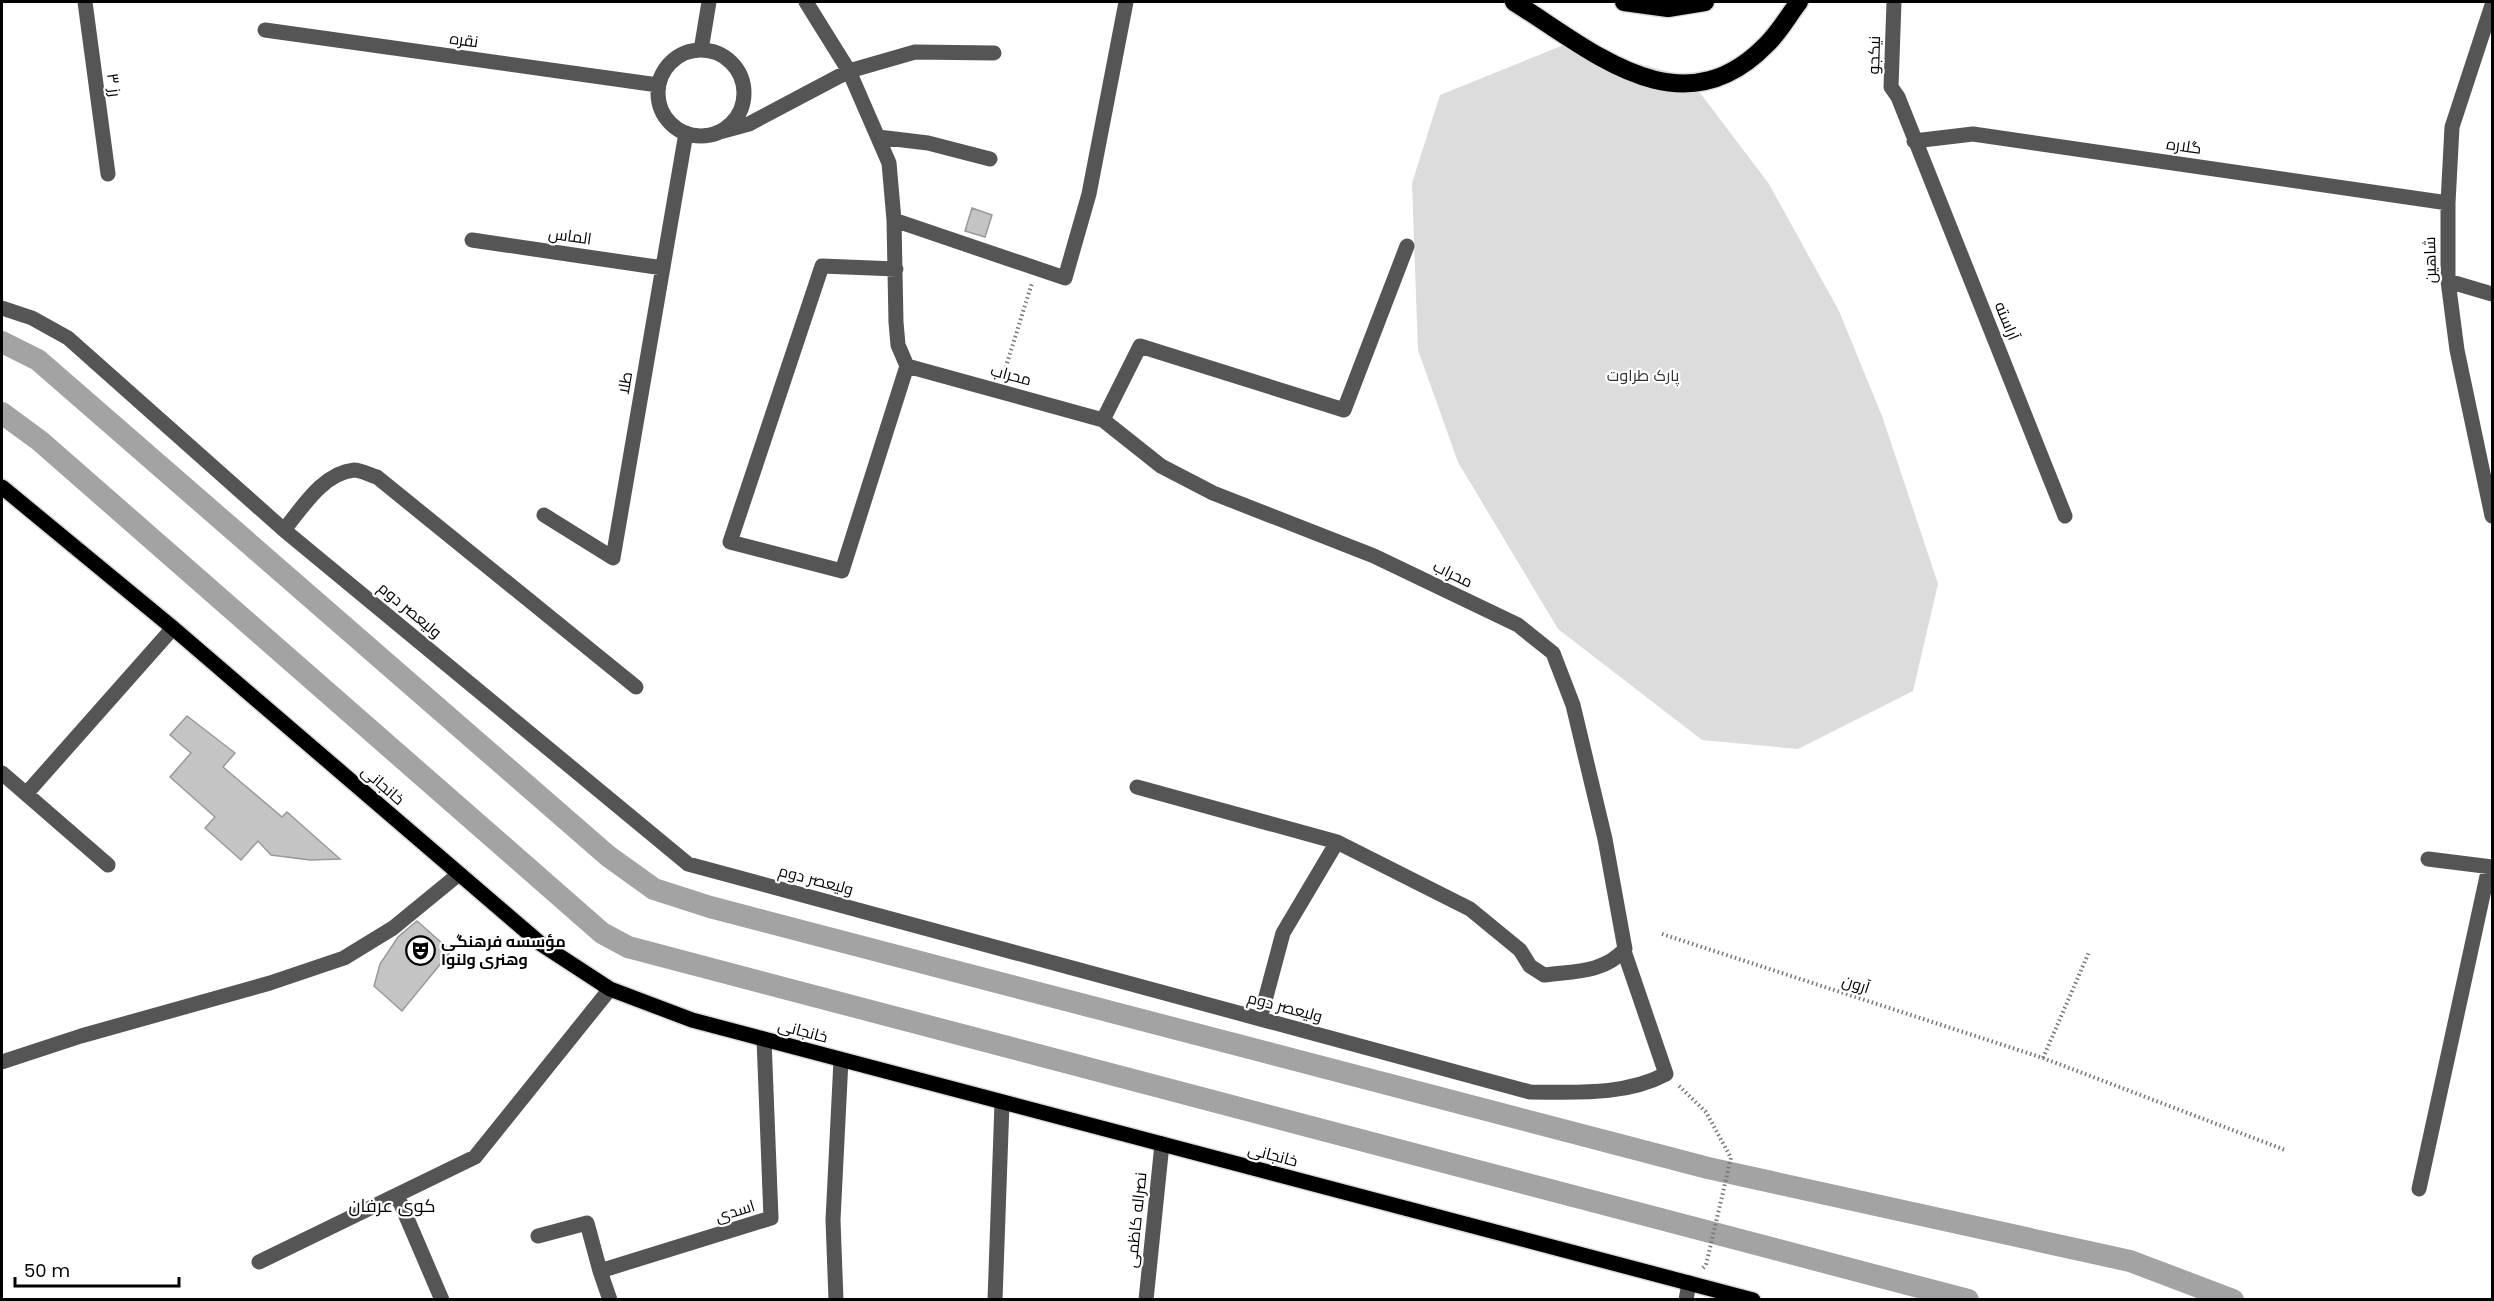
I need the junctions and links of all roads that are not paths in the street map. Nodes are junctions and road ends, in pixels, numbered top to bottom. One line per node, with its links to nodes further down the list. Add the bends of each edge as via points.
1 (85, 2): 21 (street, رز ۳)
2 (710, 2): 12 (street)
3 (806, 2): 14 (street)
4 (1125, 2): 23 (street, via 1089,194 1065,278)
5 (1514, 2): 8 (highway, via 1617,68 1669,83 1704,80 1742,64 1773,38)
6 (1624, 2): 7 (highway, via 1668,8)
7 (1705, 2)
8 (1799, 2)
9 (1894, 2): 19 (street, نیکجو, via 1891,87)
10 (2493, 5): 22 (street, شاهین, via 2452,127)
11 (266, 30): 15 (street, نقره)
12 (701, 50): 15 (street, via 686,52 673,60); 17 (street, via 724,56 737,69 744,85 744,100 738,114 729,126)
13 (994, 53): 14 (street, via 915,52)
14 (849, 71): 17 (street, via 749,124); 18 (street)
15 (658, 85): 16 (street, via 661,109 675,128)
16 (686, 133): 17 (street); 26 (street, طلا)
17 (716, 133)
18 (878, 137): 20 (street, via 928,143); 23 (street, via 889,163)
19 (1914, 141): 22 (street, گلاره, via 1974,134); 35 (street, آراسته)
20 (990, 159)
21 (108, 174)
22 (2448, 202): 28 (street, شاهین)
23 (894, 220): 27 (street)
24 (472, 240): 26 (street, الماس)
25 (1407, 246): 32 (street, via 1344,410 1140,346)
26 (663, 268): 34 (street, طلا, via 614,558)
27 (896, 269): 31 (street, via 898,345); 31 (street, via 822,266 730,542 842,571)
28 (2448, 281): 29 (street); 36 (street, شاهین, via 2457,350)
29 (2493, 294)
30 (2, 308): 37 (street, ولیعصر دوم, via 32,318 68,338)
31 (907, 366): 32 (street, محراب)
32 (1103, 420): 48 (street, محراب, via 1161,466 1213,493 1374,556 1518,625 1553,653 1576,716 1605,839)
33 (3, 492): 38 (main road, خانجانی)
34 (544, 515)
35 (2065, 516)
36 (2493, 516)
37 (285, 530): 39 (street, via 318,488 355,470 376,477); 50 (street, ولیعصر دوم, via 688,864)
38 (174, 628): 42 (street); 47 (main road, خانجانی)
39 (636, 687)
40 (2, 773): 42 (street)
41 (1137, 788): 43 (street)
42 (26, 794): 45 (street)
43 (1337, 842): 48 (street, via 1470,909 1544,975 1595,968 1613,962); 50 (street, via 1283,933)
44 (2428, 859): 46 (street)
45 (108, 865)
46 (2491, 867): 56 (street)
47 (459, 874): 49 (main road, خانجانی, via 541,944); 53 (street, via 393,928 344,958)
48 (1624, 951): 50 (street, ولیعصر دوم, via 1666,1074 1648,1083 1606,1092 1530,1092)
49 (610, 989): 51 (main road, خانجانی, via 692,1020); 57 (street, via 475,1157)
50 (1260, 1019)
51 (764, 1039): 52 (main road, خانجانی); 60 (street, اسدی, via 771,1218)
52 (842, 1060): 54 (main road, خانجانی); 64 (street, via 832,1220)
53 (2, 1062)
54 (1002, 1103): 55 (main road, خانجانی); 65 (street)
55 (1162, 1144): 61 (main road, خانجانی); 66 (street, نصراله کاظمی)
56 (2419, 1189)
57 (398, 1195): 59 (street); 62 (street)
58 (538, 1236): 60 (street, via 587,1222)
59 (259, 1262)
60 (600, 1271): 63 (street)
61 (1689, 1283): 67 (street); 68 (main road, خانجانی)
62 (442, 1299)
63 (610, 1299)
64 (836, 1299)
65 (995, 1299)
66 (1146, 1299)
67 (1686, 1299)
68 (1753, 1299)

